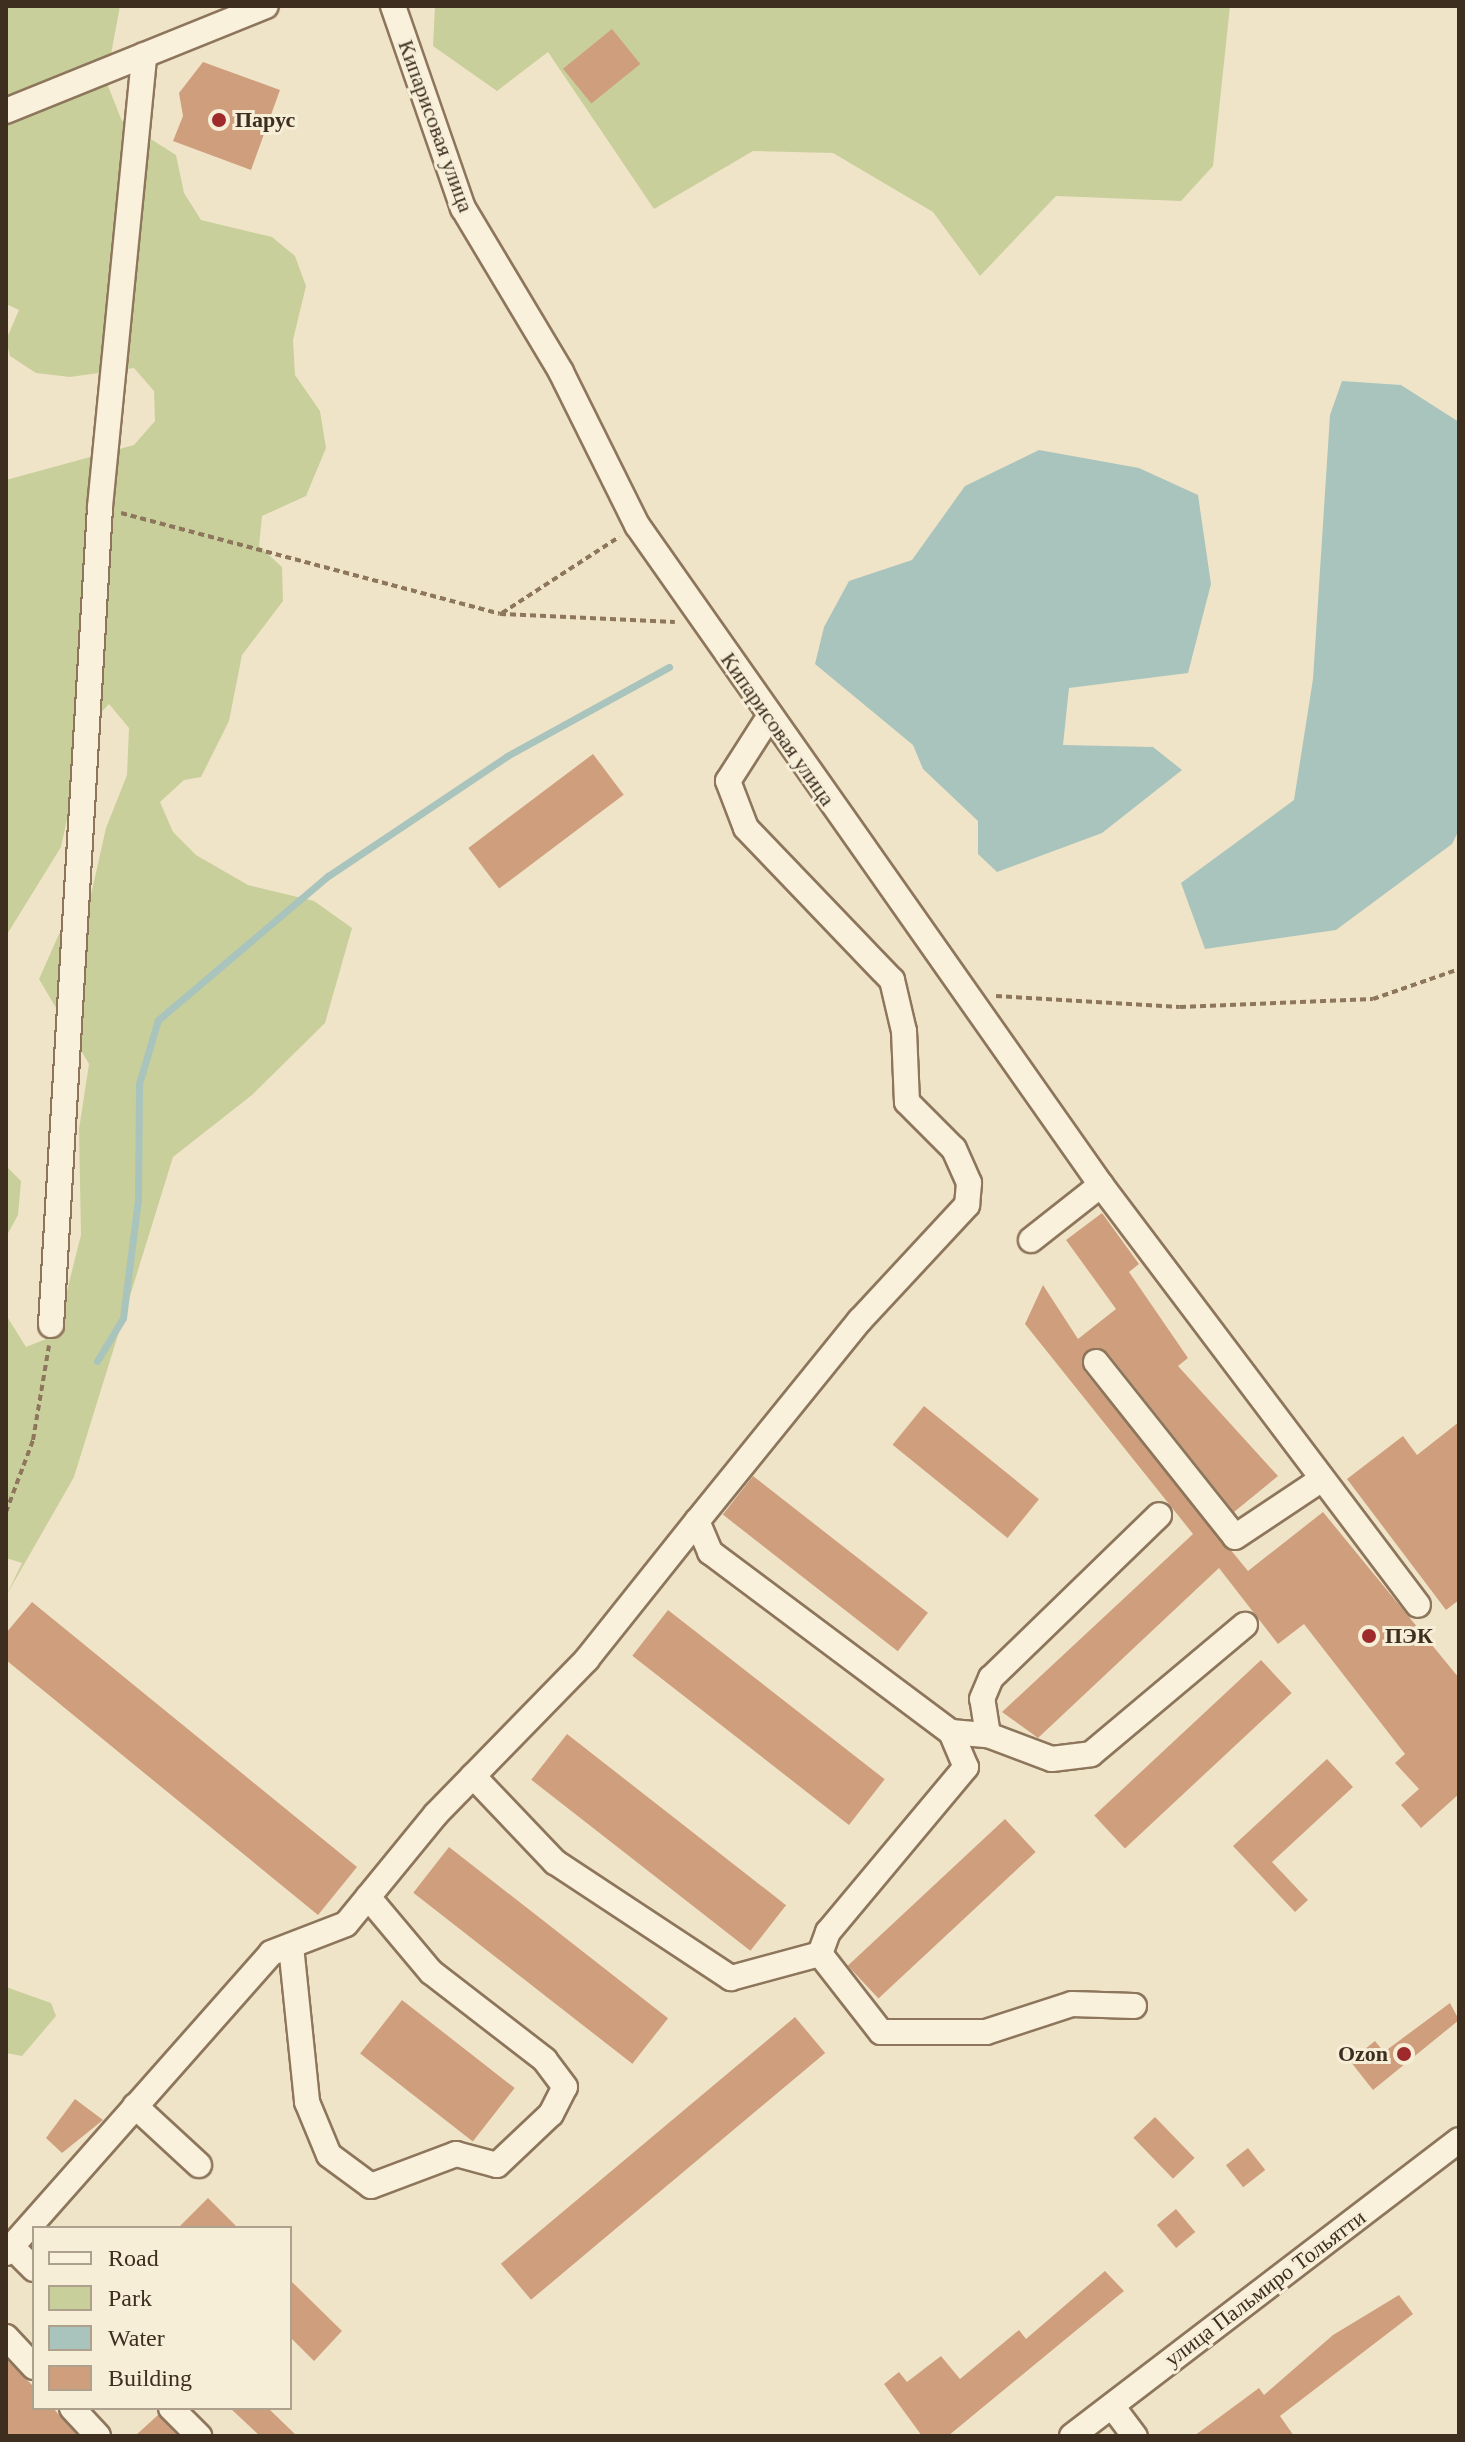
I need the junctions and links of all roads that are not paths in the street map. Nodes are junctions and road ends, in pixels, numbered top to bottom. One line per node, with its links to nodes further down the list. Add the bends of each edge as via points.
1 (266, 6): 3 (street)
2 (393, 6): 5 (street, Кипарисовая улица, via 463,208 561,372 637,525)
3 (144, 55): 4 (street); 8 (street, via 100,507)
4 (6, 111)
5 (769, 717): 6 (street, Кипарисовая улица); 12 (street, via 728,781 746,828 892,980 904,1031 907,1102 954,1149 969,1183 967,1205 860,1320)
6 (1101, 1185): 7 (street); 10 (street, Кипарисовая улица)
7 (1031, 1240)
8 (51, 1325)
9 (1096, 1362): 10 (street, via 1235,1537)
10 (1319, 1481): 13 (street, Кипарисовая улица)
11 (1159, 1515): 16 (street, via 991,1678 982,1699)
12 (697, 1521): 15 (street, via 710,1552); 17 (street, via 587,1659)
13 (1418, 1605)
14 (1245, 1625): 16 (street, via 1091,1754 1052,1759)
15 (951, 1732): 16 (street); 20 (street, via 966,1767 828,1932)
16 (988, 1735)
17 (473, 1776): 18 (street); 20 (street, via 555,1862 731,1978)
18 (368, 1897): 19 (street, via 346,1924); 19 (street, via 431,1972 545,2060 565,2087 551,2114 497,2165 456,2154 371,2186 329,2155 307,2102)
19 (291, 1946): 22 (street, via 271,1953)
20 (820, 1954): 21 (street, via 881,2032 986,2032 1072,2004)
21 (1134, 2006)
22 (135, 2106): 24 (street); 25 (street)
23 (1459, 2140): 29 (street, улица Пальмиро Тольятти)
24 (199, 2165)
25 (9, 2250): 26 (street)
26 (32, 2267)
27 (6, 2337): 28 (street)
28 (32, 2365)
29 (1112, 2406): 34 (street, улица Пальмиро Тольятти); 35 (street)
30 (74, 2410): 32 (street)
31 (173, 2410): 33 (street)
32 (98, 2436)
33 (199, 2436)
34 (1072, 2436)
35 (1135, 2436)

